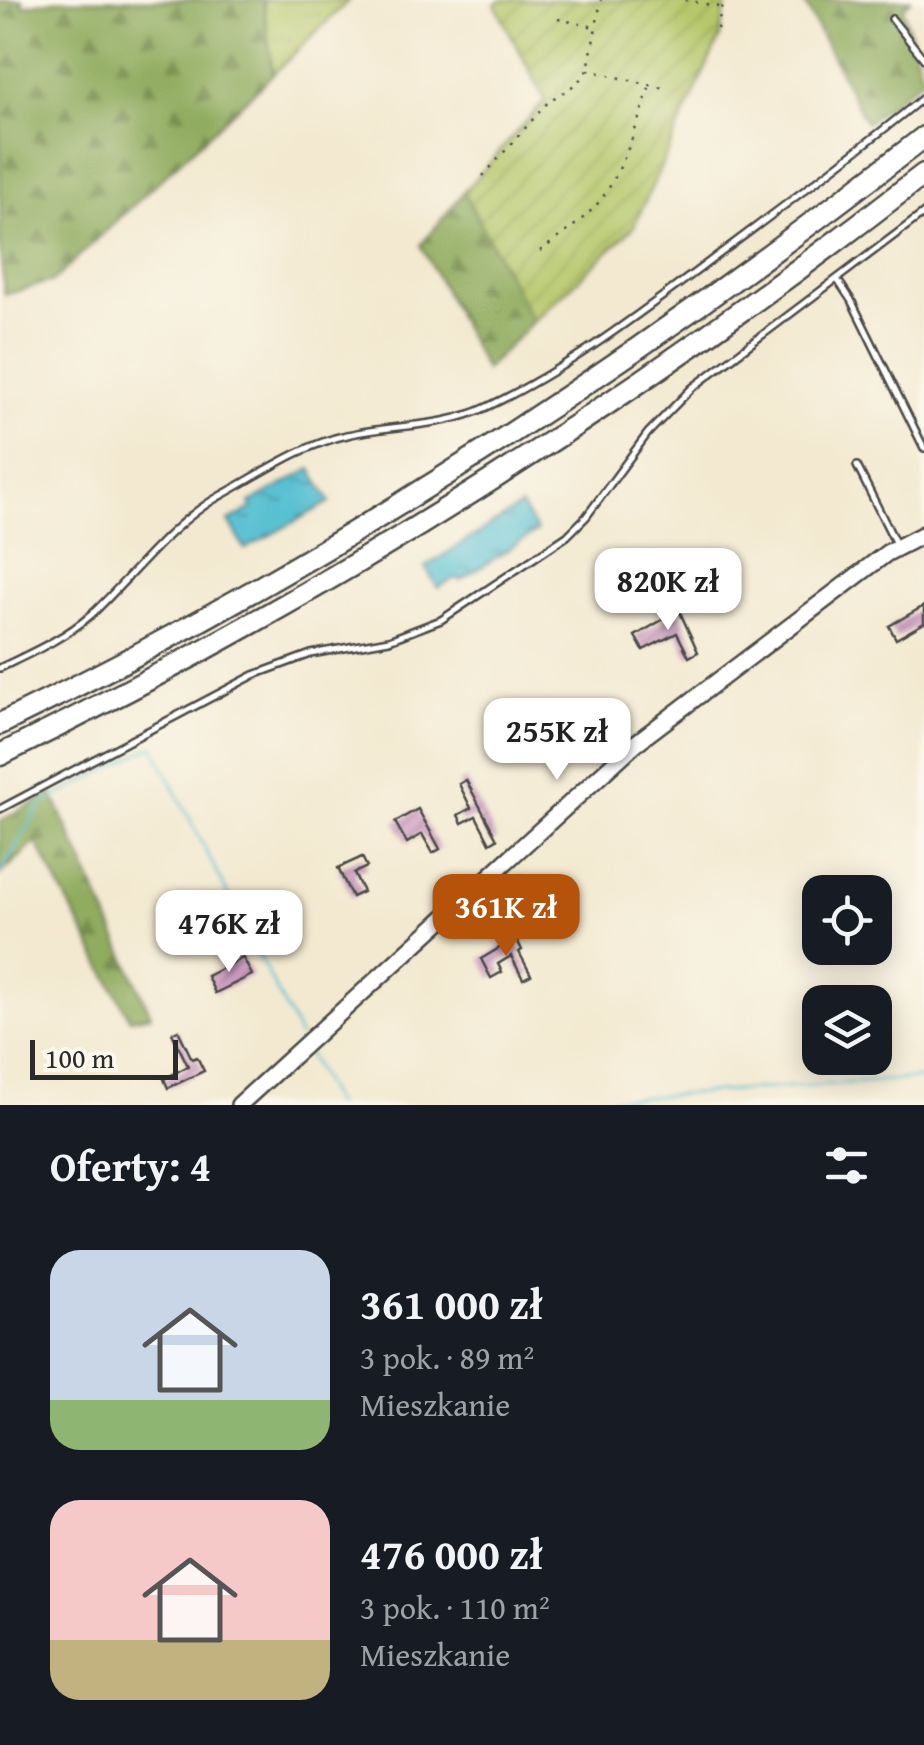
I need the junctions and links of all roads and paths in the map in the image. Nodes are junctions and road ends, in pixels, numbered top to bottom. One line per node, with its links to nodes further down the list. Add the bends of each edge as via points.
1 (601, 0): 7 (path)
2 (686, 0): 4 (path)
3 (723, 0): 4 (path)
4 (722, 7): 8 (path)
5 (558, 19): 7 (path)
6 (892, 19): 9 (lane)
7 (596, 28): 10 (path)
8 (718, 29)
9 (924, 59)
10 (588, 70): 11 (path); 16 (path, via 549,101)
11 (650, 86): 12 (path); 18 (path, via 604,196)
12 (663, 88)
13 (924, 97): 24 (lane, via 686,279 537,379 472,413 348,434 294,456 198,511 89,616)
14 (924, 137): 25 (highway, via 682,318 415,496 236,601)
15 (924, 174): 26 (highway, via 699,341 494,479 294,600)
16 (483, 176)
17 (924, 213): 19 (lane)
18 (540, 252)
19 (837, 279): 20 (lane); 27 (lane, via 671,408 567,536 441,620 254,675)
20 (924, 448)
21 (857, 466): 23 (lane)
22 (924, 534): 23 (street)
23 (897, 546): 28 (street, via 636,743)
24 (0, 668)
25 (0, 724)
26 (0, 755)
27 (0, 809)
28 (239, 1105)

